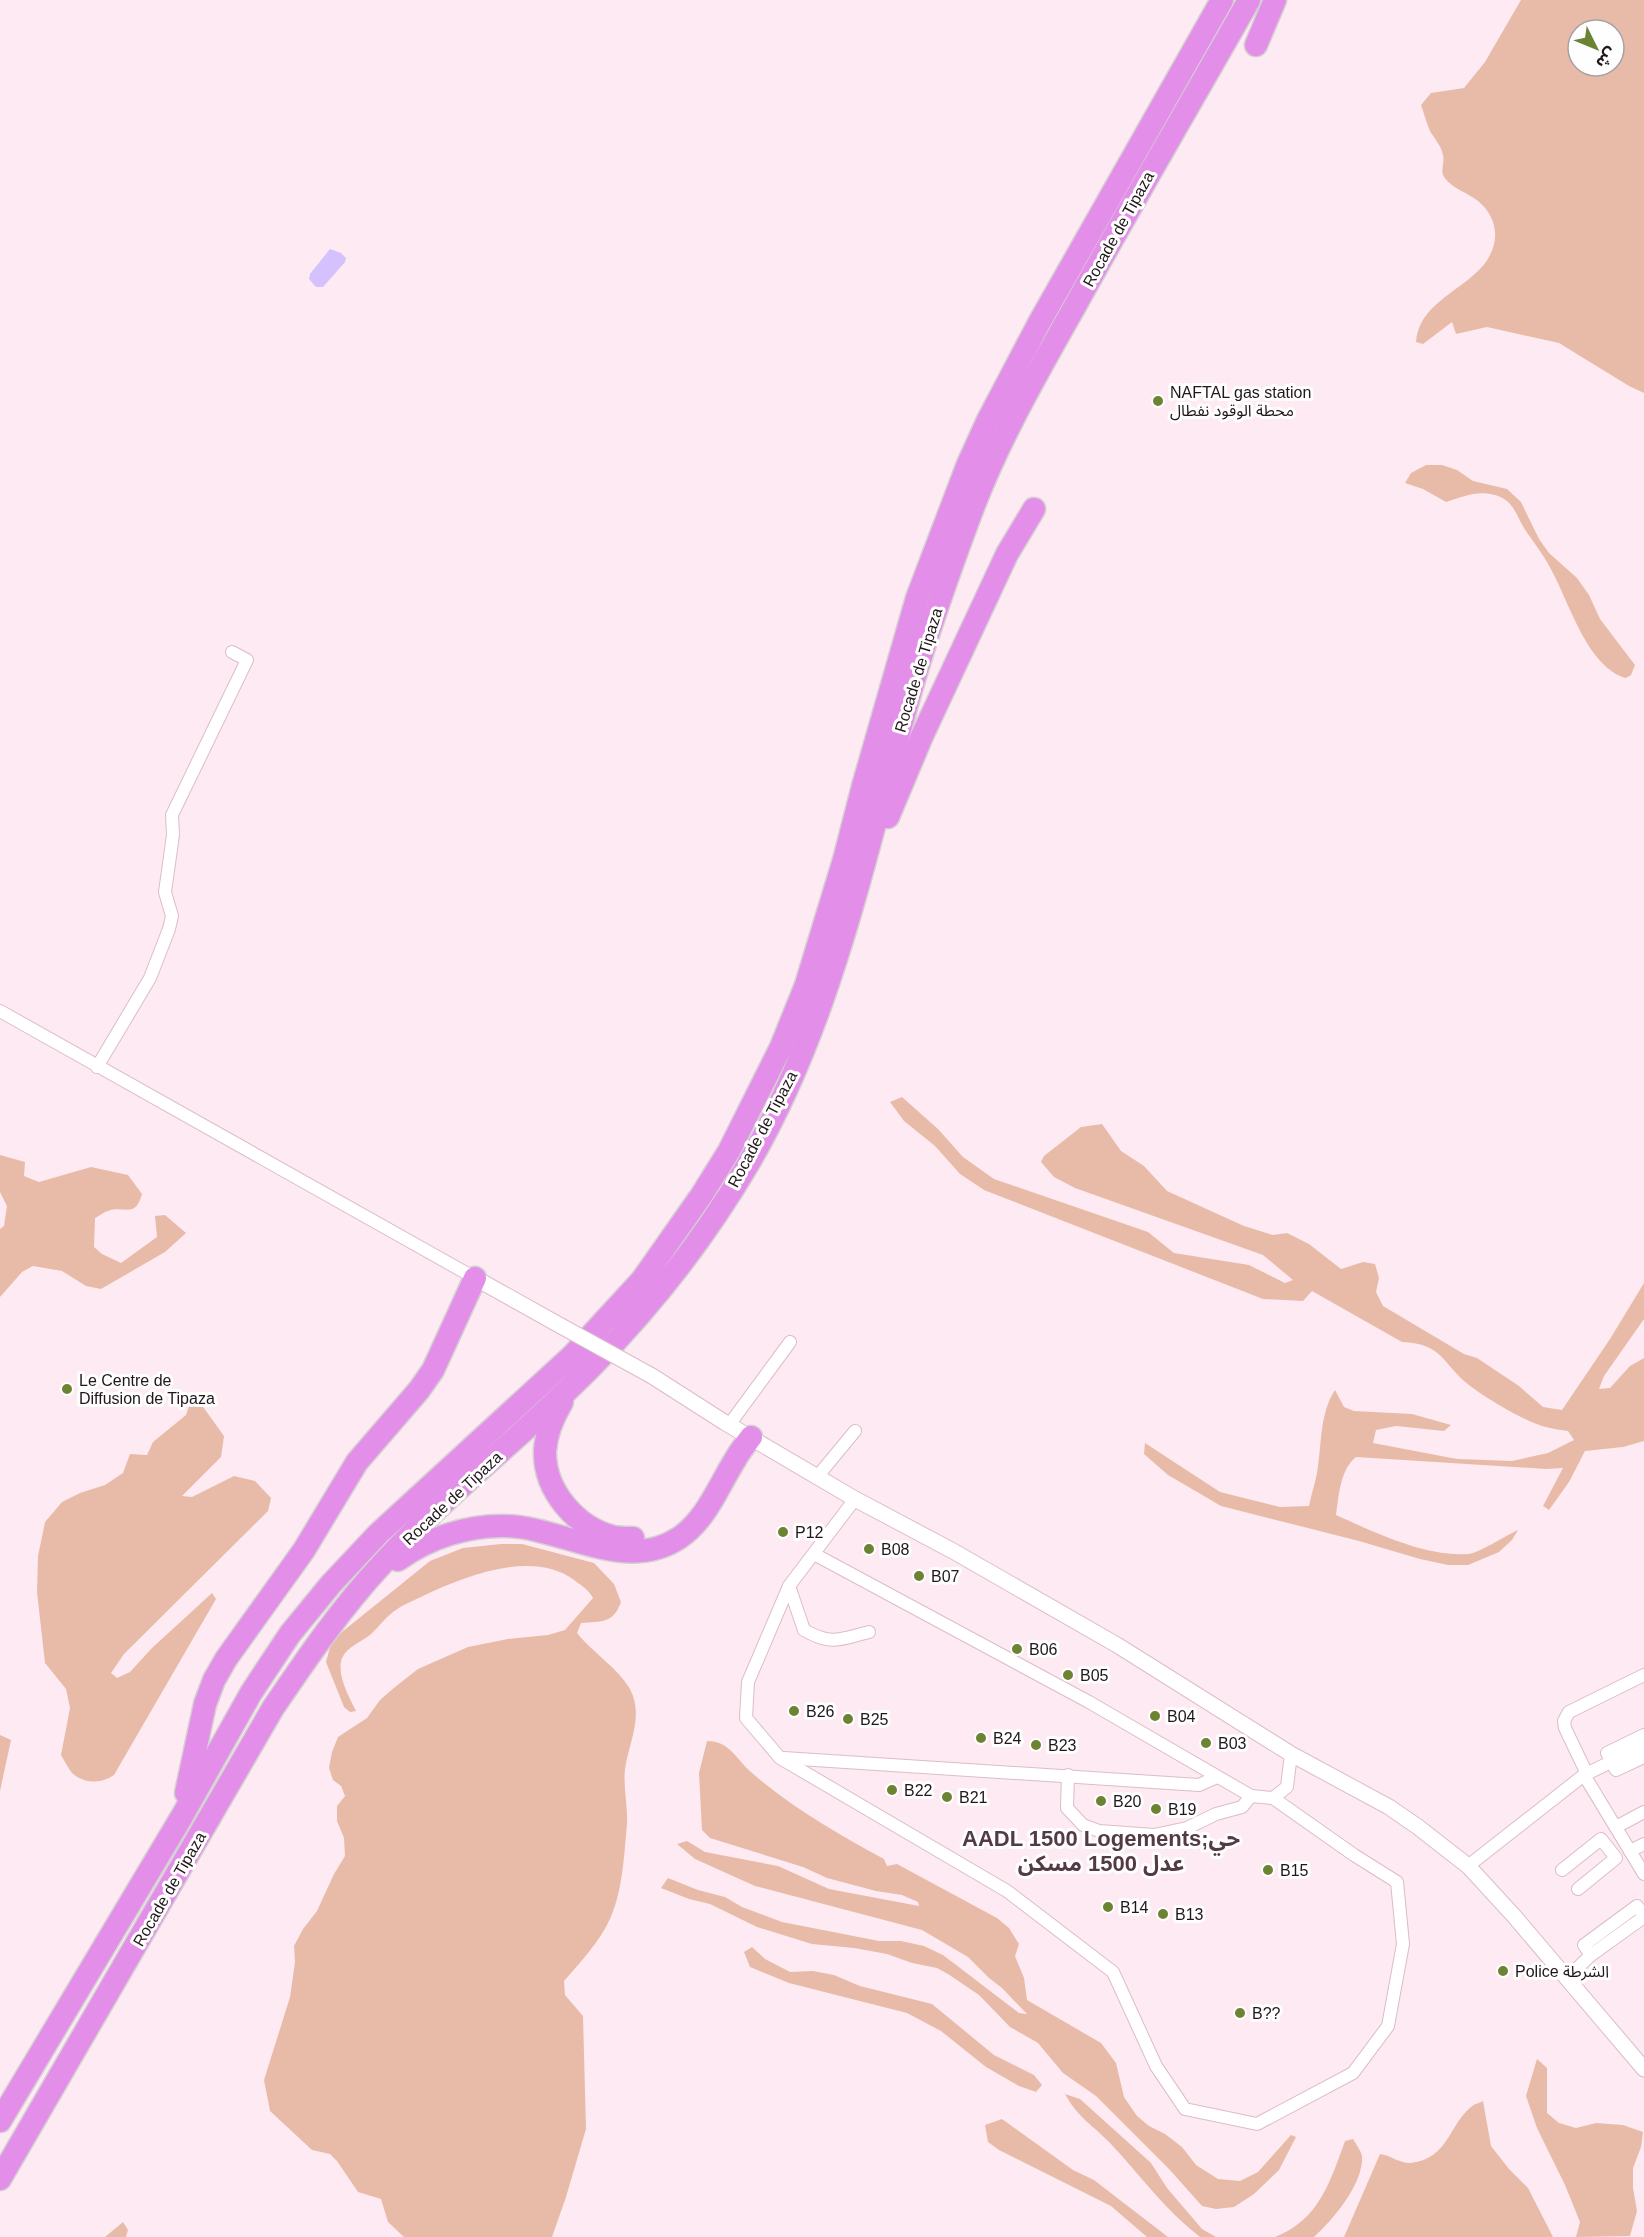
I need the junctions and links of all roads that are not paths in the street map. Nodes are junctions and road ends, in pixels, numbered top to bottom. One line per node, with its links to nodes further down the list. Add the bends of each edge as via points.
1 (1222, 0): 34 (highway, Rocade de Tipaza, via 1040,323 968,464 917,598 806,984 781,1047 729,1150 642,1280 573,1355 385,1527 324,1592 251,1693)
2 (1249, 0): 7 (highway, Rocade de Tipaza, via 1058,337 989,470 934,616)
3 (1275, 0): 4 (highway)
4 (1256, 45)
5 (1034, 509): 7 (highway, via 1007,554 890,813)
6 (232, 652): 9 (street, via 247,660 172,815 165,892 172,916 169,929 150,978)
7 (864, 861): 12 (highway, Rocade de Tipaza, via 839,954 814,1022 748,1164 661,1289)
8 (0, 1011): 9 (street)
9 (96, 1067): 10 (street)
10 (476, 1278): 13 (street, bridge, via 652,1376); 34 (highway, via 433,1370 357,1462 304,1550 214,1680 205,1704)
11 (790, 1342): 13 (street)
12 (596, 1362): 13 (highway, via 556,1411 545,1452 559,1498 573,1515 592,1528 615,1538 639,1538 679,1520); 19 (highway, Rocade de Tipaza, via 422,1524)
13 (739, 1431): 15 (street); 19 (highway, via 694,1525 654,1549 603,1549 531,1530 506,1526 480,1528 428,1542 376,1576)
14 (855, 1431): 15 (street)
15 (817, 1477): 16 (street)
16 (855, 1499): 17 (street); 24 (street, via 1117,1645)
17 (814, 1554): 18 (street); 30 (street, via 1089,1702)
18 (789, 1586): 20 (street, via 804,1630 831,1641); 26 (street, via 748,1682 746,1718)
19 (351, 1600): 48 (highway, Rocade de Tipaza, via 273,1708)
20 (869, 1632)
21 (1644, 1675): 28 (street, via 1565,1717 1565,1728)
22 (1644, 1735): 27 (street, via 1607,1753)
23 (1644, 1746): 27 (street)
24 (1291, 1754): 32 (street, via 1287,1787); 40 (street, via 1389,1807)
25 (1644, 1757): 27 (street, via 1616,1770)
26 (780, 1758): 29 (street); 32 (street, via 1007,1891 1104,1965 1113,1972 1156,2066 1185,2109 1257,2124 1353,2073 1388,2026 1403,1944 1397,1882)
27 (1612, 1762): 28 (street)
28 (1586, 1774): 35 (street); 40 (street)
29 (1068, 1775): 30 (street, via 1199,1785); 31 (street, via 1067,1808 1083,1825 1099,1831 1155,1835 1187,1828 1242,1807)
30 (1217, 1777): 31 (street)
31 (1251, 1796): 32 (street)
32 (1273, 1798)
33 (1644, 1813): 35 (street)
34 (181, 1818): 47 (highway, Rocade de Tipaza)
35 (1616, 1827): 36 (street)
36 (1623, 1838): 38 (street); 39 (street)
37 (1644, 1844): 39 (street)
38 (1608, 1848): 41 (street, via 1601,1839); 43 (street, via 1616,1858)
39 (1630, 1851): 42 (street)
40 (1468, 1866): 45 (street)
41 (1562, 1870)
42 (1644, 1874)
43 (1578, 1889)
44 (1644, 1916): 45 (street)
45 (1567, 1978): 46 (street)
46 (1644, 2070)
47 (0, 2121)
48 (0, 2179)

